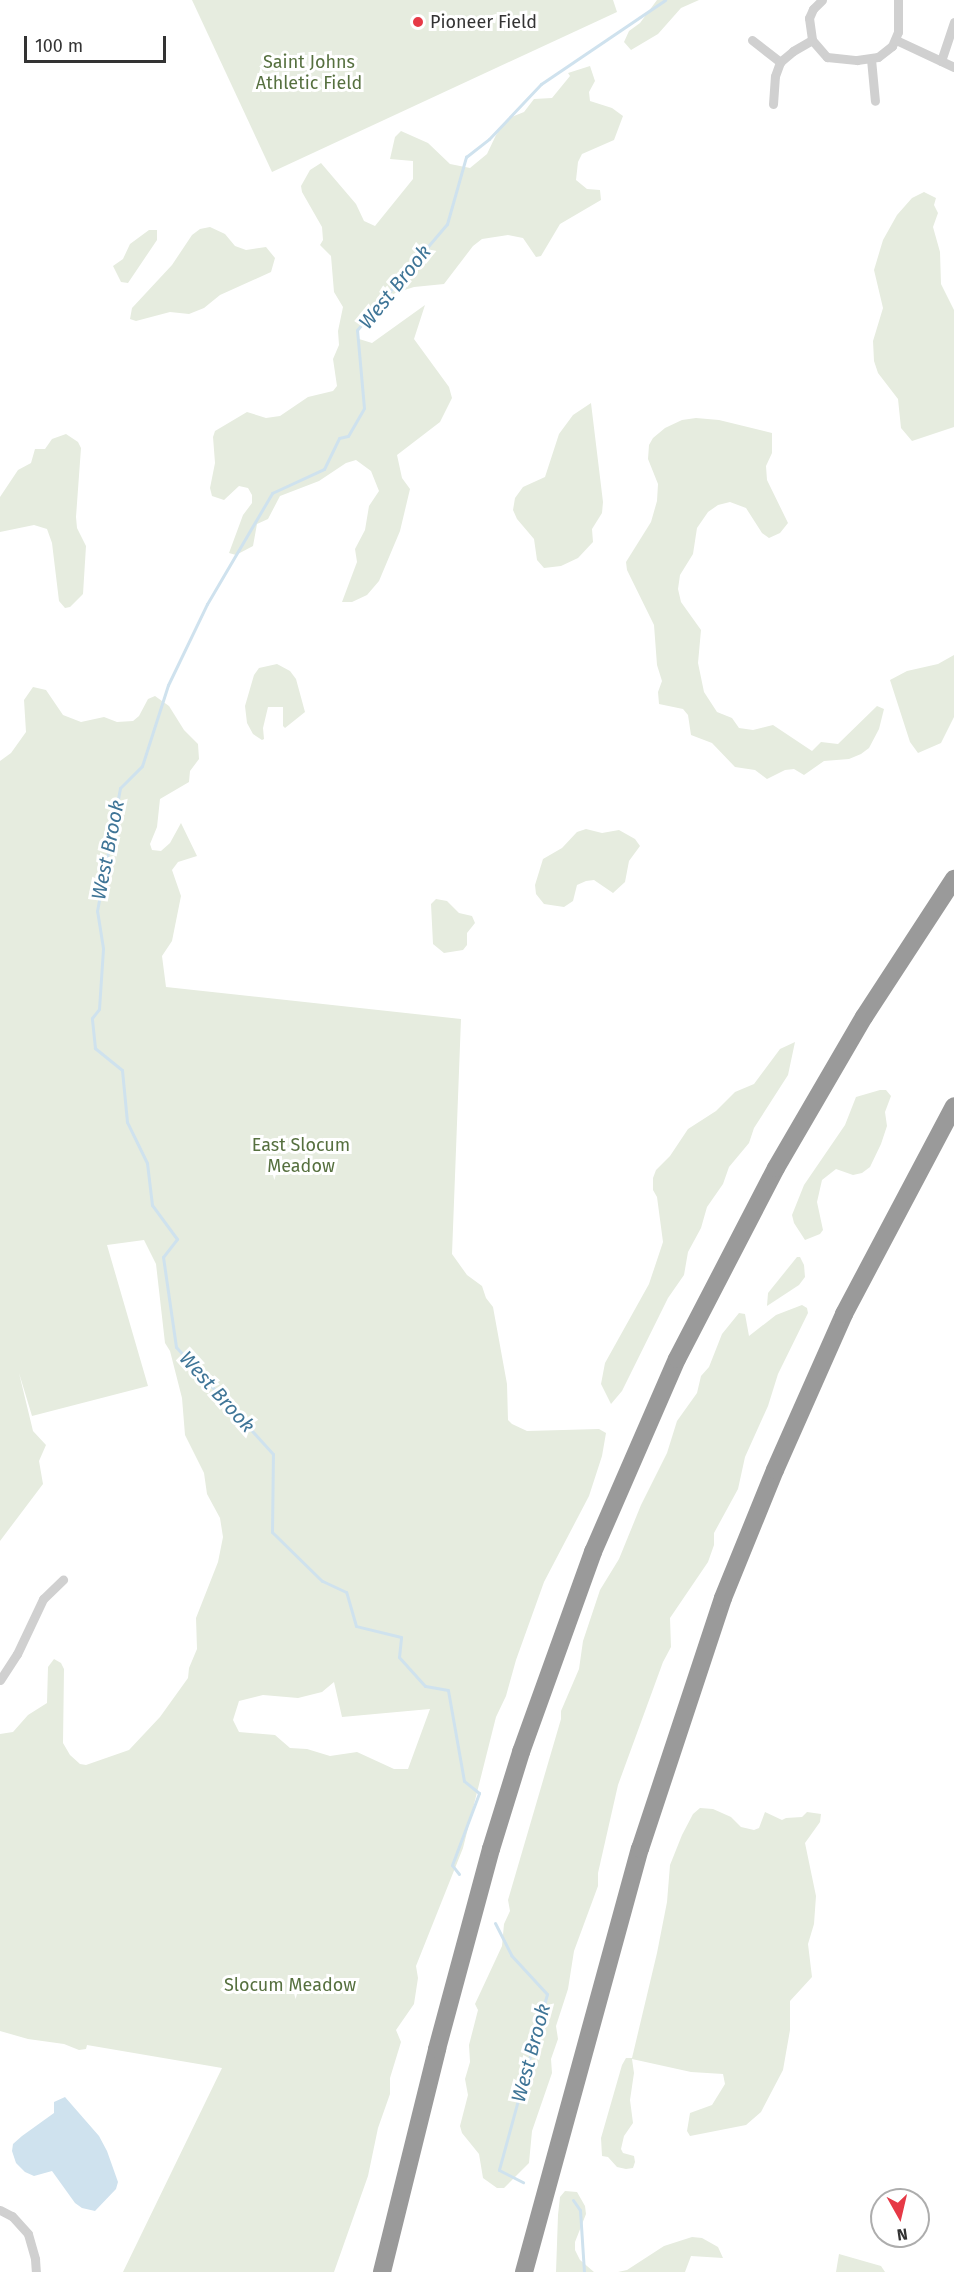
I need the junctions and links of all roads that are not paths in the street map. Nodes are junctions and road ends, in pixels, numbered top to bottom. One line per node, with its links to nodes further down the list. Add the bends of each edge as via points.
1 (822, 0): 5 (street, via 809,18)
2 (898, 0): 6 (street)
3 (954, 22): 8 (street)
4 (753, 40): 9 (street)
5 (812, 40): 7 (street, via 833,59); 9 (street)
6 (896, 40): 7 (street, via 885,54); 8 (street)
7 (871, 59): 11 (street)
8 (941, 61): 10 (street)
9 (780, 62): 12 (street, via 774,76)
10 (954, 67)
11 (875, 101)
12 (773, 104)
13 (954, 879): 19 (highway, via 864,1017 771,1178 677,1359 593,1552 491,1849)
14 (954, 1106): 20 (highway, via 844,1314 723,1598 640,1849)
15 (63, 1580): 16 (street, via 43,1599)
16 (0, 1680)
17 (0, 2210): 18 (street, via 12,2216 28,2234)
18 (36, 2272)
19 (382, 2272)
20 (524, 2272)

